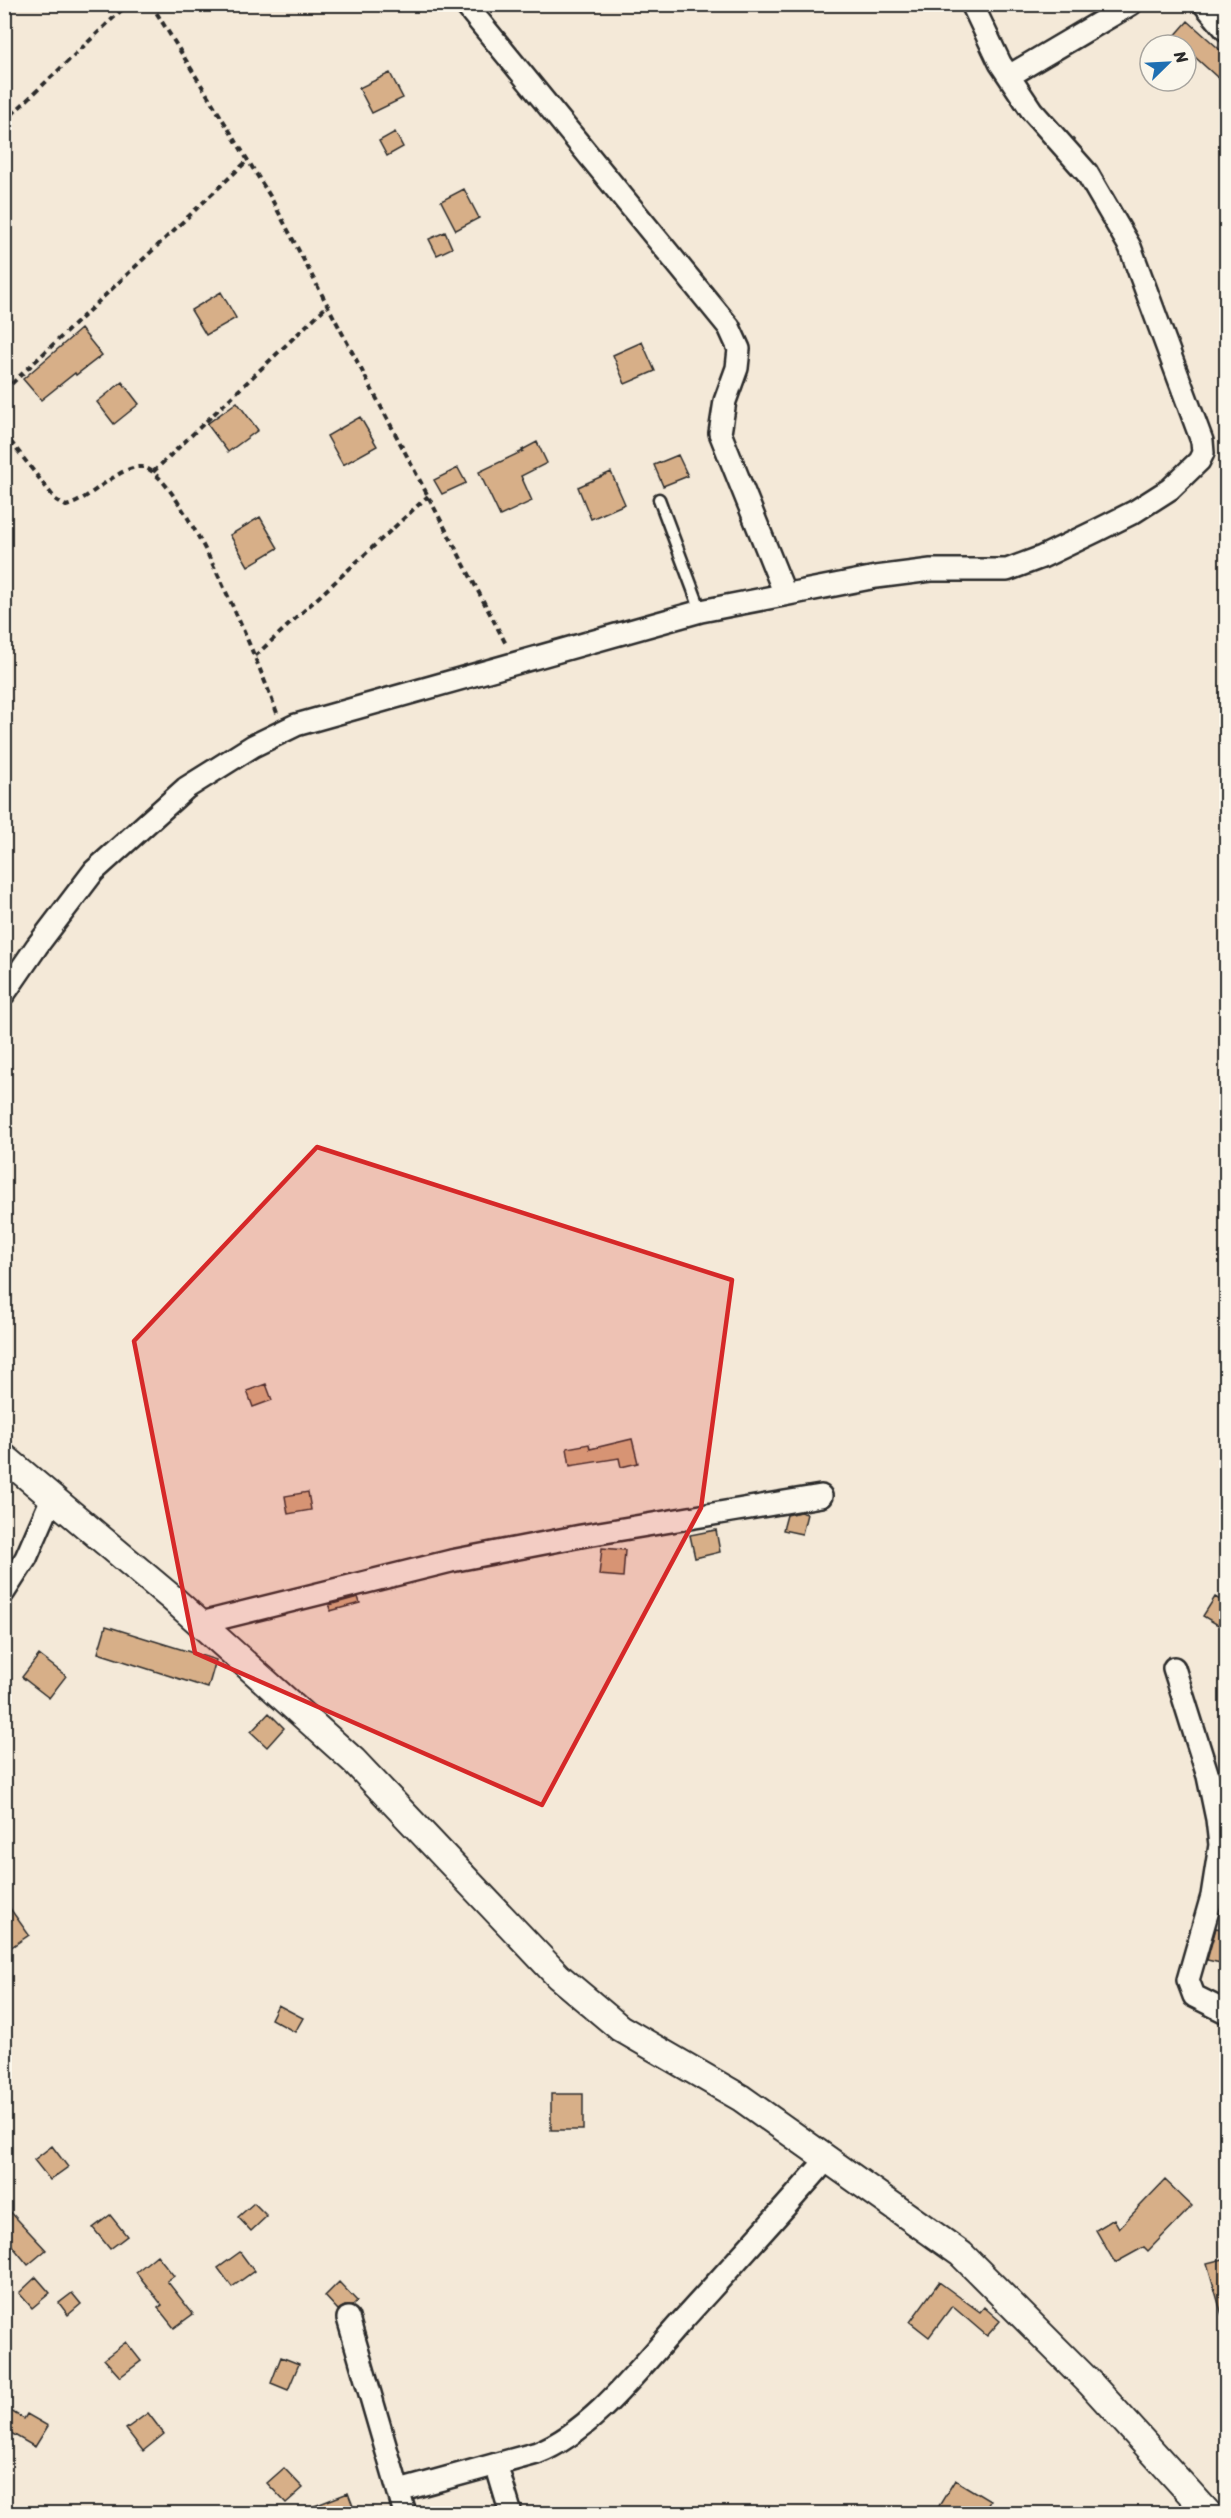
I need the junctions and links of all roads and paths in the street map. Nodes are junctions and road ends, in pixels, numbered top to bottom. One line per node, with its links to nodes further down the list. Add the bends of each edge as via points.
1 (128, 4): 9 (path)
2 (151, 4): 10 (path)
3 (465, 4): 17 (street, via 729,327 739,349 720,433)
4 (972, 4): 8 (street)
5 (1131, 4): 8 (street)
6 (1204, 4): 7 (street)
7 (1227, 30)
8 (1009, 76): 17 (street, via 1032,111 1087,173 1130,247 1202,441 1203,453 1189,473 1134,512 1007,570 931,570)
9 (4, 122)
10 (248, 160): 11 (path); 12 (path)
11 (328, 305): 14 (path); 15 (path)
12 (4, 391)
13 (4, 433): 14 (path, via 56,500 66,506 130,468 140,466)
14 (153, 472): 19 (path, via 196,533)
15 (428, 496): 19 (path); 20 (path)
16 (659, 500): 18 (lane)
17 (785, 594): 18 (street)
18 (701, 611): 20 (street)
19 (255, 656): 21 (path)
20 (516, 663): 21 (street)
21 (284, 730): 22 (street, via 186,788 94,871)
22 (4, 994)
23 (4, 1457): 24 (street)
24 (53, 1496): 26 (street, via 26,1558); 27 (street)
25 (821, 1496): 27 (street, via 462,1559)
26 (4, 1592)
27 (201, 1623): 30 (street, via 354,1761 558,1976 620,2028 741,2098)
28 (1174, 1668): 29 (street, via 1208,1776 1220,1845 1212,1896 1188,1980 1194,1996)
29 (1227, 2012)
30 (827, 2159): 32 (street, via 591,2419 552,2447); 36 (street, via 961,2254 1090,2383)
31 (348, 2318): 33 (street)
32 (496, 2464): 33 (street); 35 (street)
33 (399, 2491): 34 (street)
34 (405, 2514)
35 (511, 2514)
36 (1209, 2514)

